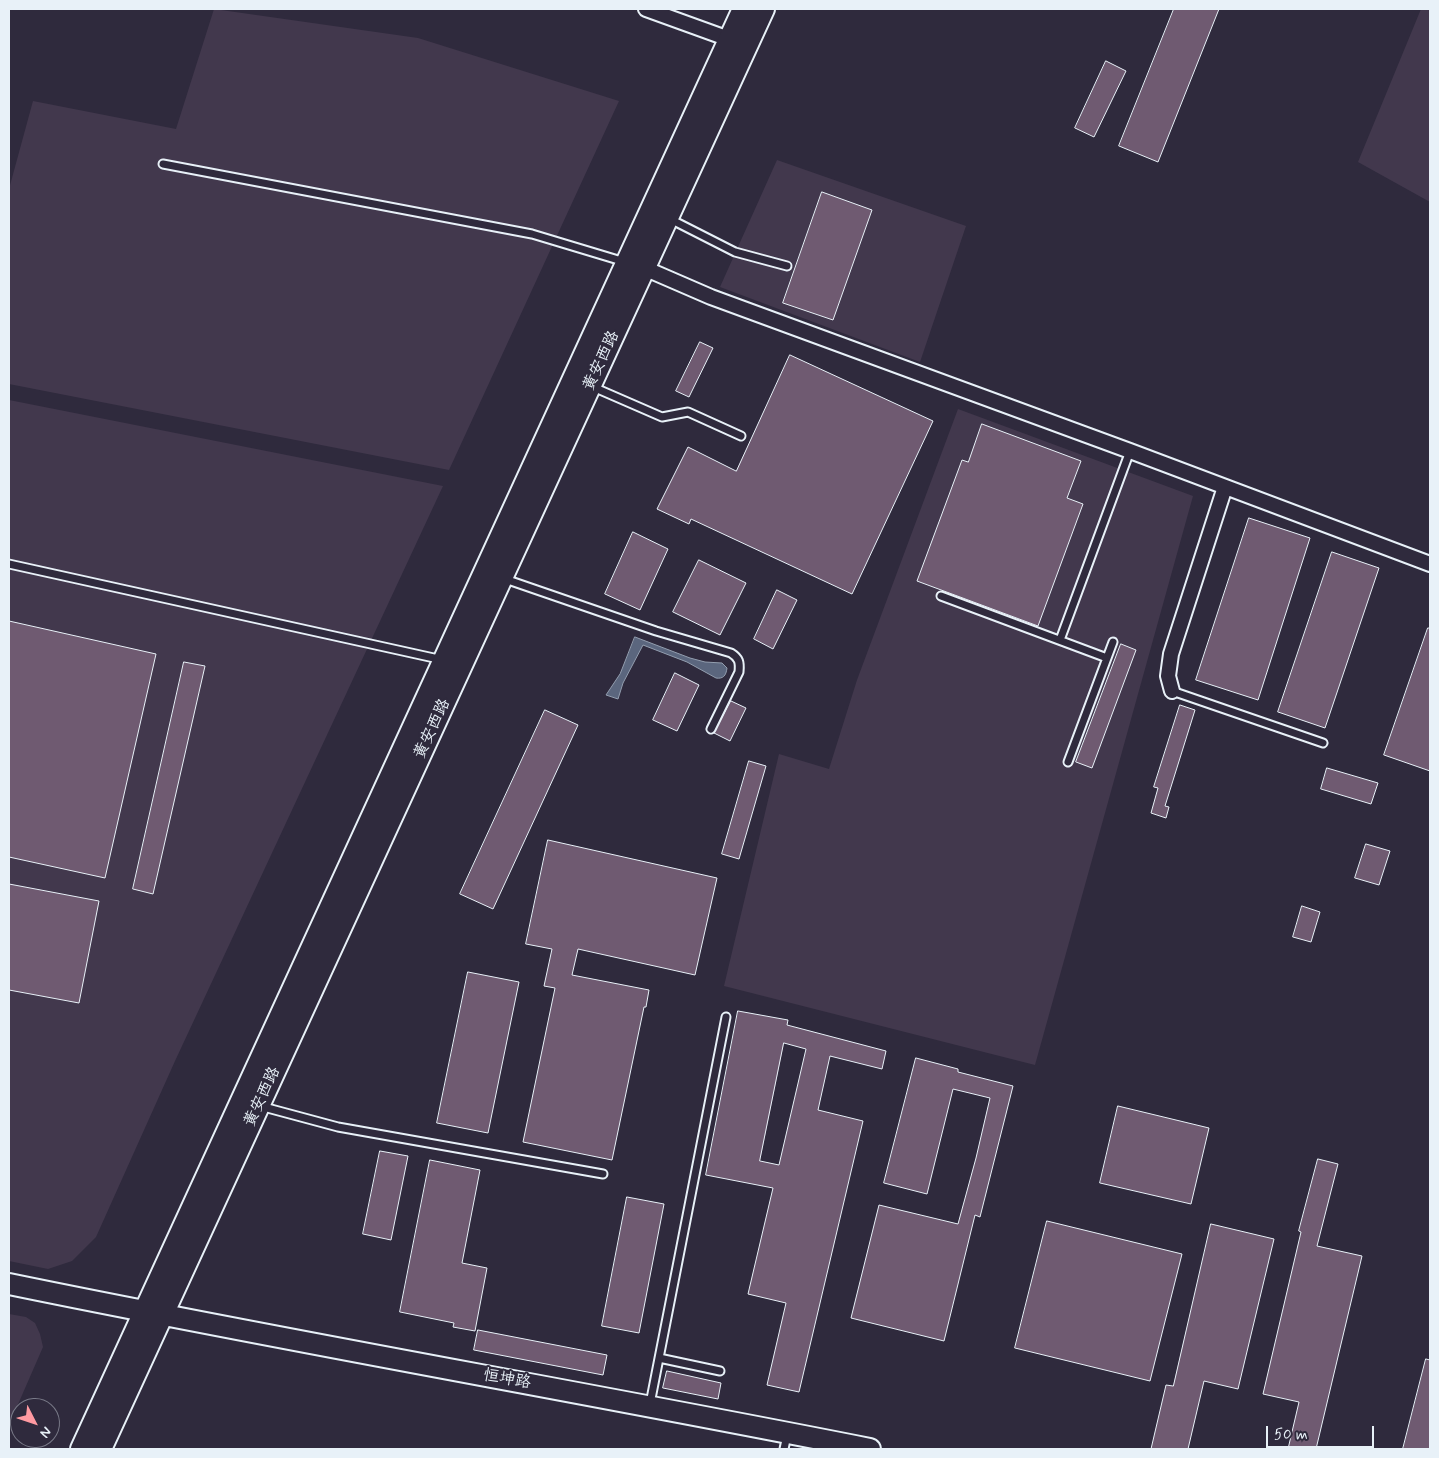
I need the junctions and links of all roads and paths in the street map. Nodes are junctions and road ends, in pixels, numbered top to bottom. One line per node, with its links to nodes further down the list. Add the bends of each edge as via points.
1 (646, 9): 4 (street)
2 (743, 9): 4 (street, 黄安西路)
3 (764, 9): 6 (street, 黄安西路)
4 (729, 39): 7 (street, 黄安西路)
5 (163, 164): 7 (lane, via 532,234)
6 (668, 218): 7 (street, 黄安西路); 8 (lane, via 735,252)
7 (635, 265): 9 (street, 黄安西路); 11 (street, via 711,297); 20 (street, 黄安西路)
8 (787, 266)
9 (590, 386): 10 (lane, via 662,417 688,412); 15 (street, 黄安西路)
10 (740, 436)
11 (1130, 451): 12 (street); 17 (lane)
12 (1225, 487): 14 (street); 21 (street, via 1171,654 1168,676)
13 (9, 564): 20 (lane)
14 (1430, 564)
15 (502, 578): 22 (lane, via 737,656 739,672); 26 (street, 黄安西路)
16 (941, 596): 17 (lane)
17 (1060, 640): 19 (lane)
18 (1113, 642): 19 (lane)
19 (1107, 658): 24 (lane)
20 (443, 660): 29 (street, 黄安西路)
21 (1172, 691): 23 (lane)
22 (710, 729)
23 (1323, 743)
24 (1068, 762)
25 (726, 1017): 30 (lane)
26 (259, 1106): 27 (lane, via 338,1127); 29 (street, 黄安西路)
27 (603, 1174)
28 (9, 1284): 29 (street, 恒坤路)
29 (154, 1314): 32 (street, 恒坤路); 34 (street, 黄安西路); 35 (street, 黄安西路)
30 (659, 1358): 31 (lane); 32 (lane)
31 (720, 1371)
32 (650, 1406): 33 (street, 恒坤路)
33 (786, 1441): 36 (street, 恒坤路)
34 (81, 1449)
35 (101, 1449)
36 (870, 1449)

